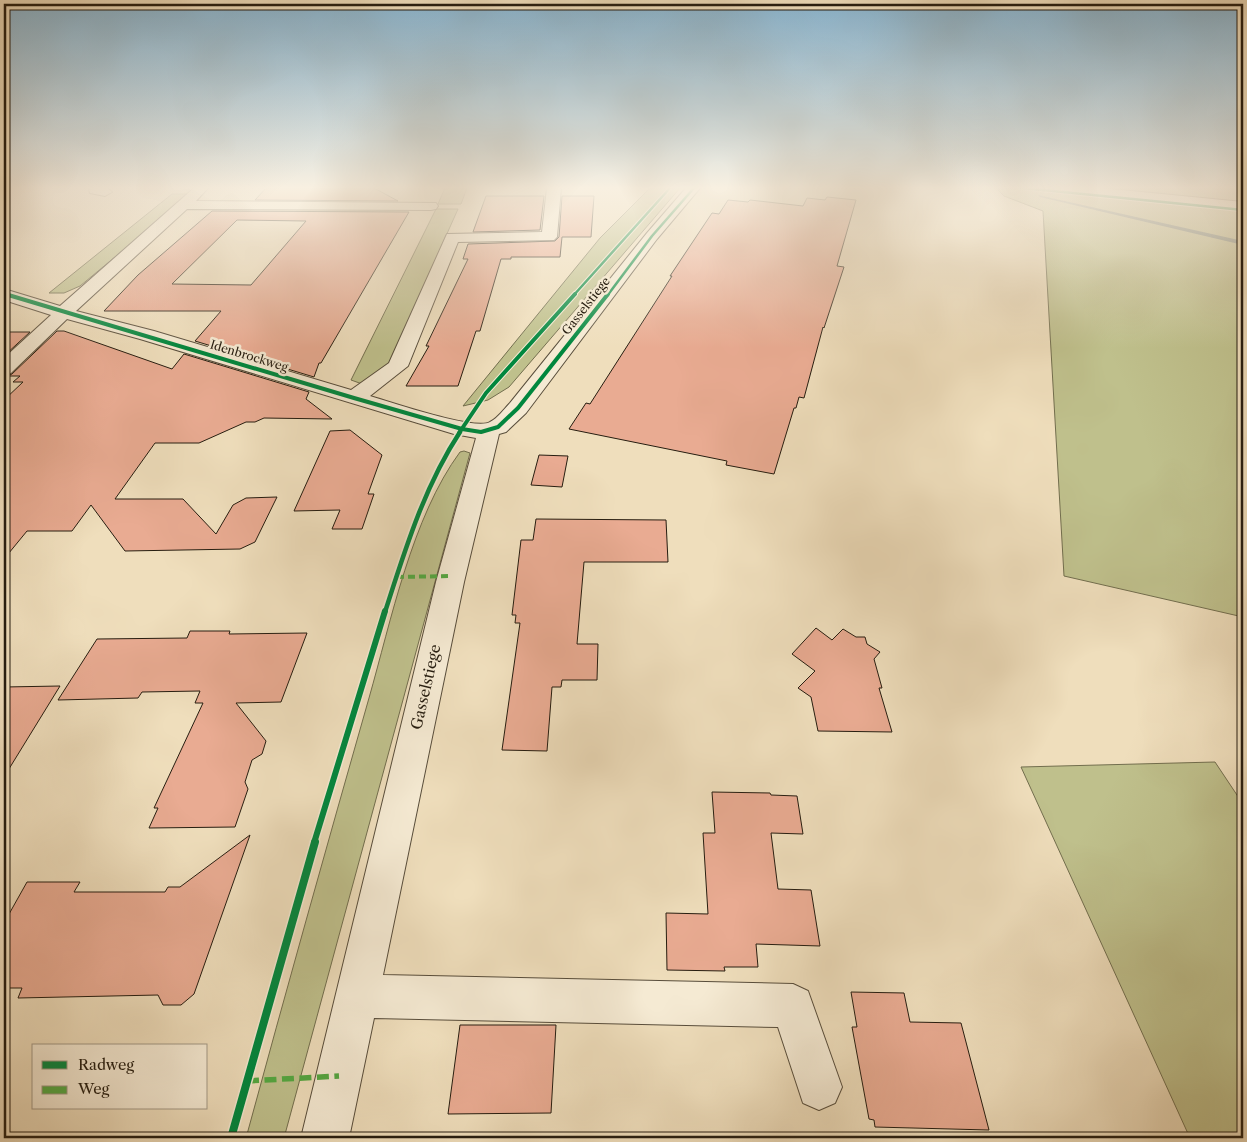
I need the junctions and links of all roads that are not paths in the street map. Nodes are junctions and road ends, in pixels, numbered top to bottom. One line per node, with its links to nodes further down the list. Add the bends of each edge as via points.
1 (143, 241): 5 (street)
2 (450, 241): 7 (street, via 398,366)
3 (648, 241): 8 (street, Gasselstiege, via 518,408)
4 (4, 294): 5 (street, Idenbrockweg)
5 (63, 313): 6 (street); 7 (street, Idenbrockweg)
6 (4, 369)
7 (354, 398): 8 (street, Idenbrockweg, via 462,429)
8 (489, 430): 9 (street, Gasselstiege, via 451,576)
9 (357, 996): 10 (street, via 794,1006); 11 (street, Gasselstiege)
10 (819, 1087)
11 (325, 1138)

